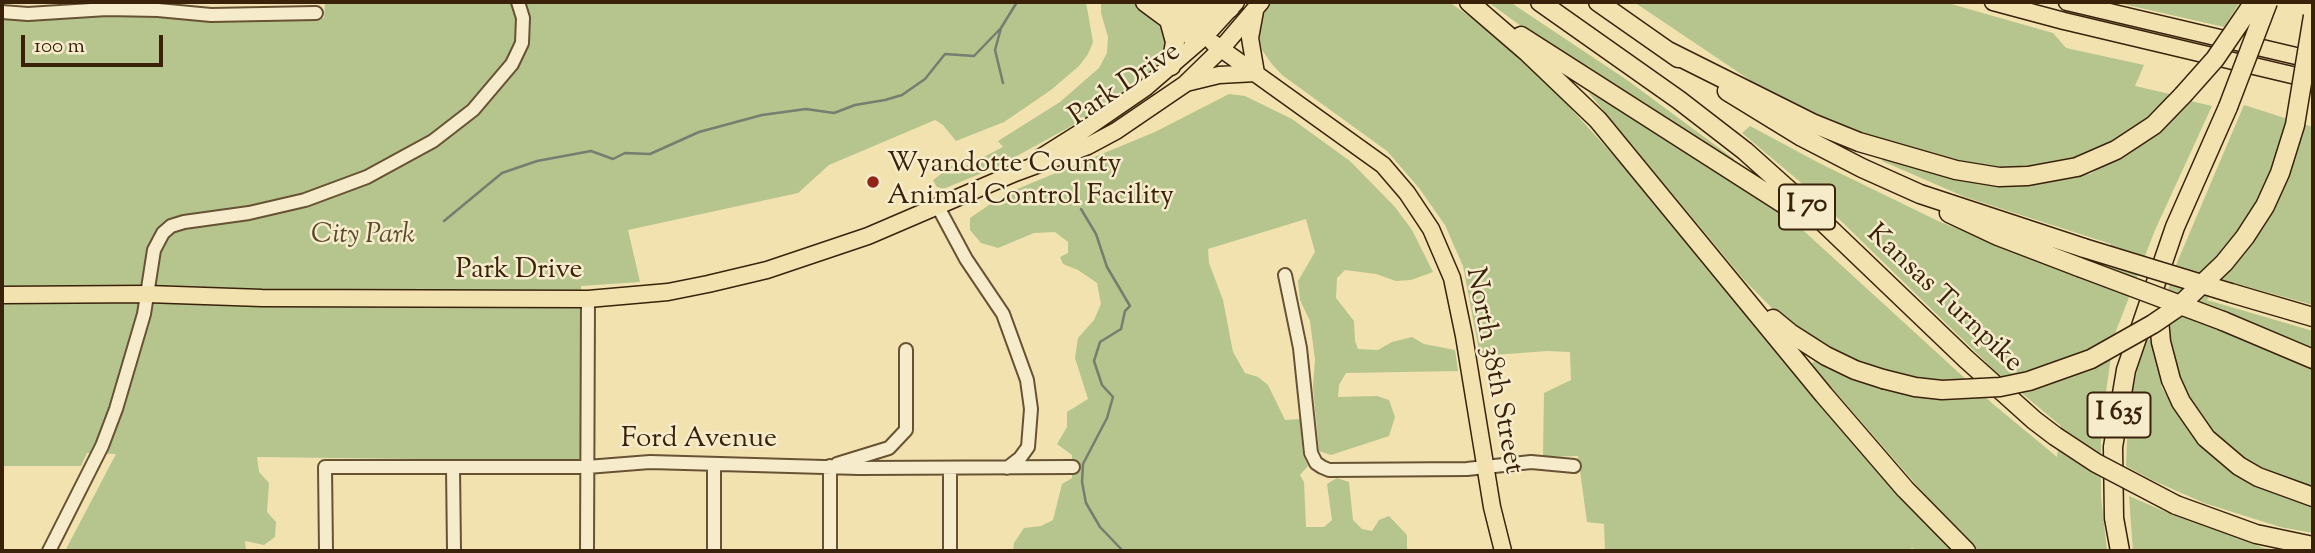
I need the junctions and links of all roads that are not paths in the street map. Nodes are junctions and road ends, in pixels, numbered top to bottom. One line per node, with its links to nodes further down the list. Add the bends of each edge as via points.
1 (518, 2): 30 (street, via 522,43 512,64 473,110 433,141 367,177 305,200 171,226 154,250)
2 (1540, 2): 26 (highway, Kansas Turnpike / I 70, via 1745,151)
3 (1598, 2): 17 (highway, Kansas Turnpike / I 70)
4 (1993, 2): 21 (main road)
5 (2067, 2): 18 (main road)
6 (2254, 2): 17 (highway, bridge, via 2215,59 2154,125 2116,150 2077,167 2028,176 1956,170 1859,142)
7 (2268, 2): 28 (highway, I 635, bridge)
8 (1258, 4): 16 (main road, Park Drive); 20 (main road, via 1250,30)
9 (1233, 5): 11 (highway, via 1206,13); 15 (main road, Park Drive)
10 (1476, 7): 26 (highway); 29 (highway, via 1598,120)
11 (1163, 9): 15 (highway, via 1191,36); 19 (highway, via 1175,42)
12 (2, 12): 13 (street)
13 (316, 13)
14 (2313, 16): 29 (highway, bridge, via 2295,125 2265,206 2224,264 2178,306 2091,359 2000,387 1915,387 1855,370 1826,356 1790,333)
15 (1205, 37): 16 (main road, North 38th Street); 19 (main road, Park Drive)
16 (1221, 49): 20 (main road, North 38th Street); 22 (main road, Park Drive)
17 (1668, 51): 24 (highway, Kansas Turnpike / I 70, via 1802,136)
18 (2313, 60)
19 (1171, 66): 23 (main road, Park Drive, via 1081,132)
20 (1256, 73): 22 (main road, via 1219,75); 38 (main road, North 38th Street, via 1382,165 1431,229 1452,278)
21 (2313, 79)
22 (1185, 84): 23 (main road, Park Drive, via 1088,146)
23 (1015, 173): 25 (main road, Park Drive)
24 (1920, 194): 33 (highway, Kansas Turnpike / I 70, bridge); 35 (highway, bridge, via 1956,219)
25 (937, 205): 32 (main road, Park Drive, via 868,236 767,270 668,292); 44 (street, via 1003,314 1027,380 1031,408 1028,447)
26 (1850, 248): 46 (highway, Kansas Turnpike / I 70, bridge, via 2034,420 2106,469 2176,505 2256,534)
27 (1285, 275): 38 (street, via 1316,463 1329,470)
28 (2155, 284): 45 (highway, via 2165,362 2193,421 2239,466); 56 (highway, I 635, via 2126,370 2113,447 2114,518)
29 (1739, 289): 55 (highway, via 1905,489)
30 (147, 294): 31 (main road, Park Drive); 32 (main road, Park Drive); 47 (street, via 136,346 102,446)
31 (2, 295)
32 (588, 299): 41 (street)
33 (2313, 317)
34 (906, 350): 37 (street, via 906,430 889,448)
35 (2313, 359)
36 (714, 465): 37 (street, Ford Avenue); 41 (street, Ford Avenue, via 650,462); 51 (street)
37 (830, 466): 43 (street, Ford Avenue); 52 (street)
38 (1485, 466): 39 (street, via 1531,462); 54 (main road, North 38th Street)
39 (1574, 466)
40 (453, 467): 41 (street, Ford Avenue); 48 (street, Ford Avenue, via 325,467); 49 (street)
41 (587, 467): 50 (street)
42 (1073, 467): 44 (street, Ford Avenue)
43 (950, 468): 44 (street, Ford Avenue); 53 (street)
44 (1007, 468)
45 (2313, 497)
46 (2313, 546)
47 (49, 551)
48 (326, 551)
49 (454, 551)
50 (587, 551)
51 (714, 551)
52 (830, 551)
53 (950, 551)
54 (1503, 551)
55 (1966, 551)
56 (2120, 551)

